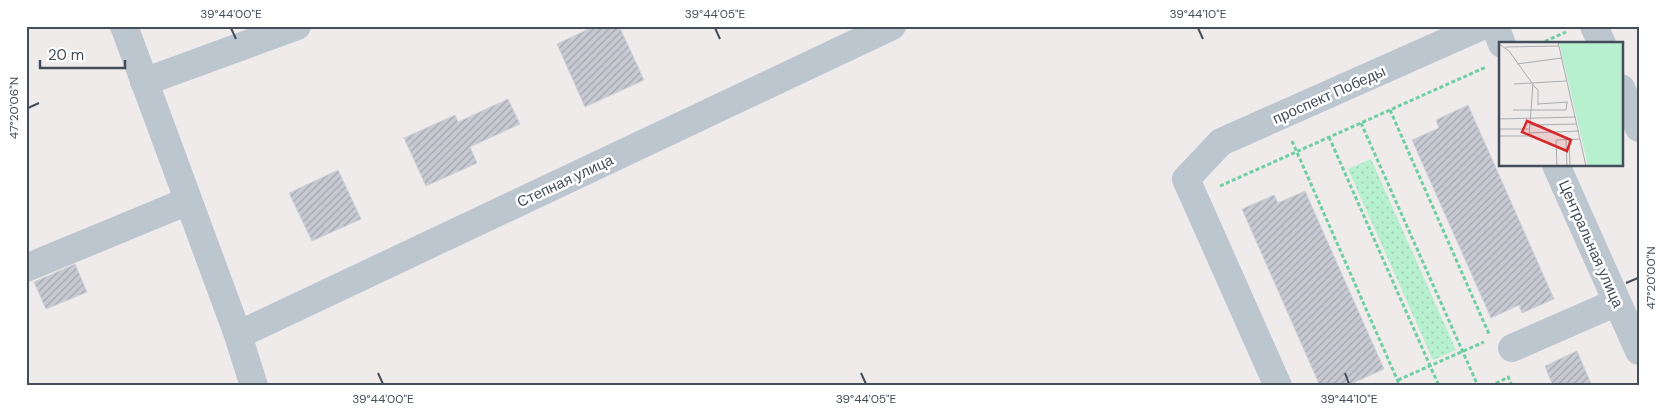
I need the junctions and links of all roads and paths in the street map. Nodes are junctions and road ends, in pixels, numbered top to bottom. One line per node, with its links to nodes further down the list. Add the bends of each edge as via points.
1 (124, 26): 10 (street)
2 (296, 26): 10 (street)
3 (892, 26): 23 (street, Степная улица)
4 (1482, 26): 13 (street, проспект Победы)
5 (1494, 26): 9 (street)
6 (1582, 28): 7 (path); 8 (street)
7 (1545, 42)
8 (1600, 42)
9 (1497, 54): 12 (path)
10 (144, 82): 20 (street)
11 (1622, 90): 15 (street)
12 (1390, 110): 14 (path); 25 (path, via 1491,339)
13 (1281, 116): 17 (path); 19 (street, проспект Победы, via 1221,142)
14 (1361, 123): 16 (path); 25 (path)
15 (1639, 128)
16 (1329, 137): 17 (path); 27 (path)
17 (1297, 152): 19 (path); 29 (path)
18 (1556, 166): 22 (street, Центральная улица)
19 (1190, 188): 31 (street)
20 (188, 201): 21 (street); 23 (street)
21 (26, 268)
22 (1617, 302): 24 (street, Центральная улица); 26 (street)
23 (238, 335): 30 (street)
24 (1639, 351)
25 (1462, 352): 27 (path); 34 (path)
26 (1509, 359): 28 (path)
27 (1430, 366): 29 (path); 33 (path)
28 (1508, 377): 35 (path); 36 (path)
29 (1398, 380): 32 (path)
30 (254, 386)
31 (1278, 386)
32 (1400, 386)
33 (1439, 386)
34 (1478, 386)
35 (1490, 386)
36 (1512, 386)

